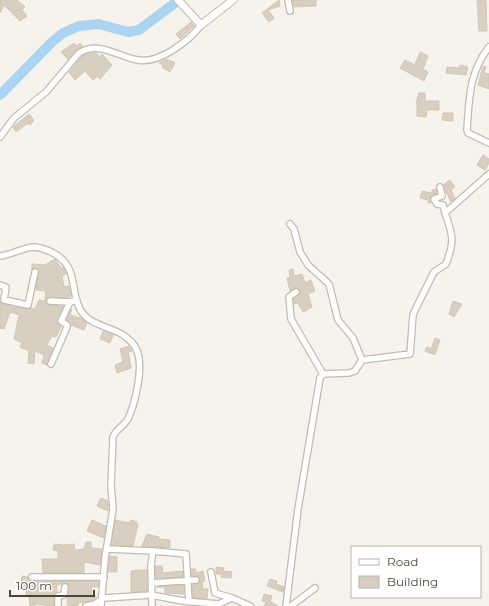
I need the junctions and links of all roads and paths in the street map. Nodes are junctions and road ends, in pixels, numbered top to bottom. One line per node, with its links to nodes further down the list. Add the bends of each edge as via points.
1 (178, 0): 5 (street)
2 (233, 0): 5 (street)
3 (288, 0): 4 (street)
4 (290, 11)
5 (201, 25): 7 (street, via 186,42 152,60 138,60 97,47 85,49 46,92 14,118)
6 (489, 47): 8 (street, via 477,63 469,99 467,130 468,133)
7 (0, 137)
8 (489, 143)
9 (489, 174): 11 (street)
10 (440, 187): 11 (street, via 442,196 434,199 437,204 443,205)
11 (445, 213): 20 (street, via 452,231 451,250 446,264 431,276 413,315 410,354)
12 (290, 224): 20 (street, via 294,229 300,252 308,265 329,284 338,320 353,338)
13 (0, 256): 17 (street, via 35,247 46,249 60,257 72,275)
14 (35, 272): 15 (street, via 28,305 4,300 6,287)
15 (0, 285)
16 (296, 292): 22 (street, via 289,297 289,314)
17 (77, 300): 19 (street); 23 (street, via 80,309 88,318 130,339 139,354 139,381 130,413 127,421 113,437 113,509)
18 (50, 301): 19 (street)
19 (70, 302): 21 (street, via 61,321 67,327)
20 (362, 360): 22 (street, via 355,371)
21 (51, 364)
22 (323, 374): 42 (street, via 317,395 298,510)
23 (107, 549): 24 (street); 27 (street)
24 (154, 551): 28 (street, via 186,554); 30 (street, via 151,565)
25 (211, 572): 35 (street, via 215,593)
26 (32, 577): 27 (street)
27 (104, 577): 34 (street)
28 (187, 580): 29 (street); 30 (street); 36 (street)
29 (196, 580)
30 (152, 583): 33 (street)
31 (65, 587): 37 (street, via 64,595 58,596)
32 (315, 588): 43 (street)
33 (151, 595): 34 (street); 36 (street); 40 (street)
34 (103, 598): 38 (street, via 95,604); 39 (street)
35 (232, 598): 36 (street, via 219,604); 41 (street)
36 (189, 602)
37 (58, 606)
38 (86, 606)
39 (101, 606)
40 (152, 606)
41 (250, 606)
42 (286, 606)
43 (291, 606)

